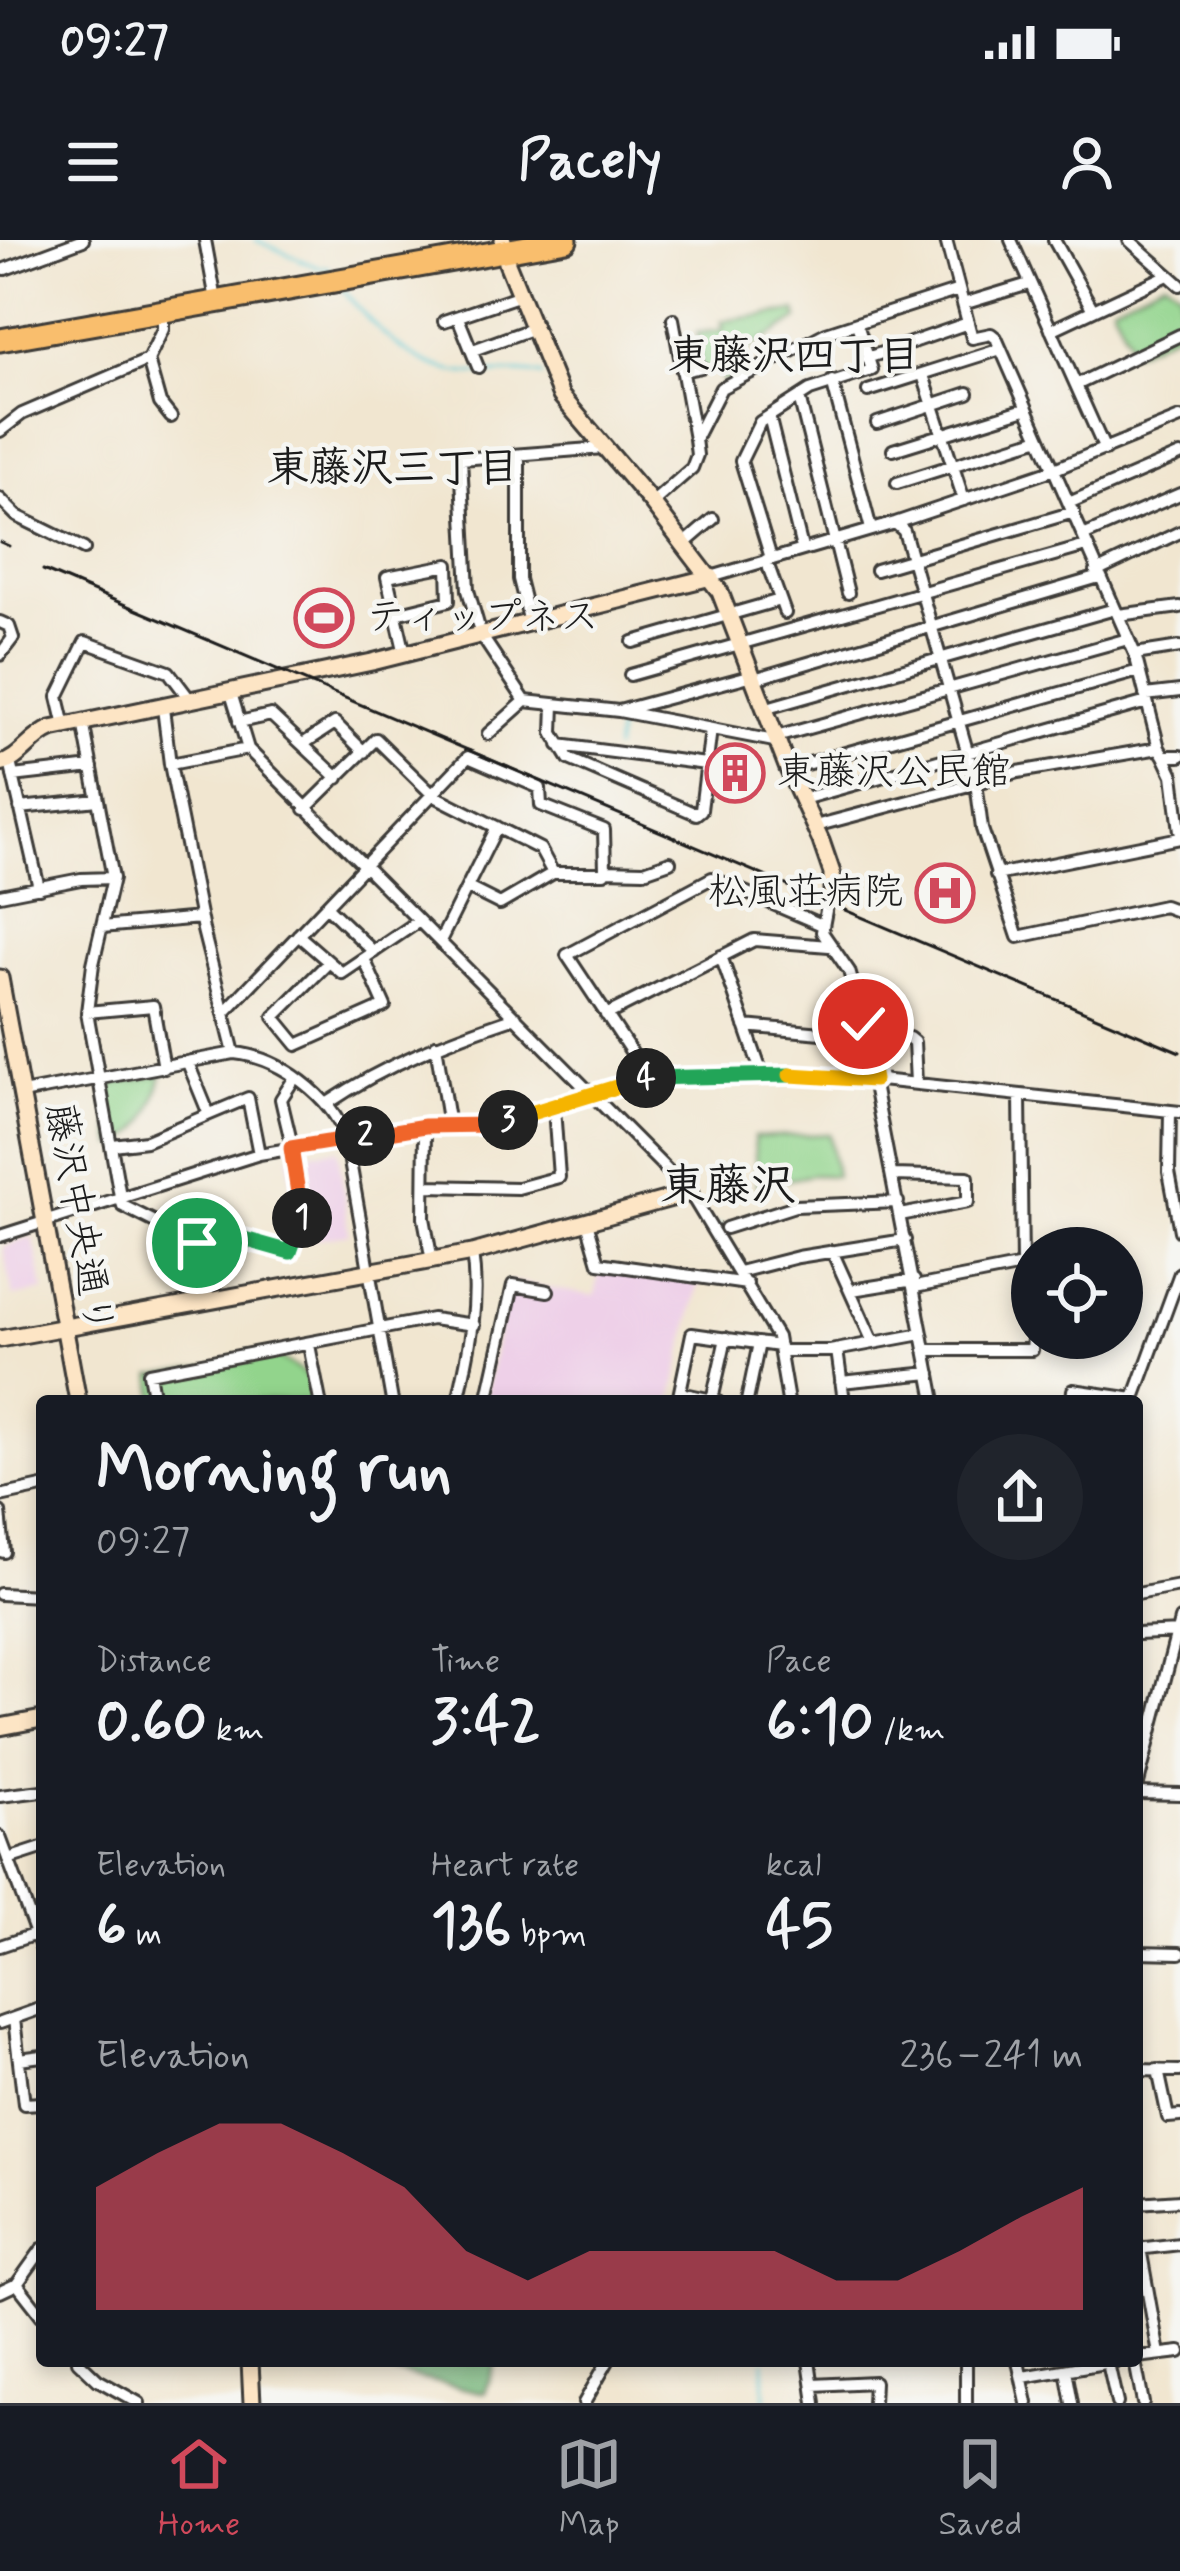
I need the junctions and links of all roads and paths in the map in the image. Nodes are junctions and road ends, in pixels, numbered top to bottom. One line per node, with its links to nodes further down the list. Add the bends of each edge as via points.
1 (83, 240): 9 (street)
2 (205, 240): 15 (street)
3 (566, 240): 8 (highway)
4 (946, 240): 13 (street)
5 (1011, 240): 11 (street)
6 (1054, 240): 17 (street)
7 (1129, 240): 10 (street)
8 (504, 246): 14 (street); 15 (highway)
9 (5, 269)
10 (1168, 275): 12 (street); 17 (street)
11 (1029, 284): 16 (street); 25 (street)
12 (1180, 285)
13 (958, 290): 16 (street); 23 (street)
14 (521, 295): 20 (street); 24 (street)
15 (216, 304): 18 (highway)
16 (963, 304): 22 (street)
17 (1094, 310): 25 (street)
18 (163, 314): 27 (highway); 31 (street)
19 (673, 319): 34 (street)
20 (459, 320): 21 (street); 28 (street)
21 (444, 322)
22 (968, 322): 29 (street, via 972,338 991,334); 30 (street)
23 (856, 324): 30 (street); 50 (street, via 721,388)
24 (534, 328): 28 (street); 51 (street, via 560,396)
25 (1051, 330): 37 (street)
26 (1180, 335): 37 (street)
27 (0, 340)
28 (473, 350): 32 (street)
29 (1000, 350): 35 (street); 42 (street)
30 (867, 358): 36 (street, via 872,370)
31 (148, 360): 44 (street); 47 (street)
32 (478, 367)
33 (701, 367): 34 (street)
34 (682, 371): 50 (street)
35 (923, 374): 38 (street); 41 (street)
36 (832, 381): 40 (street); 66 (street)
37 (1076, 385): 53 (street)
38 (868, 392)
39 (968, 393): 41 (street)
40 (799, 397): 43 (street); 68 (street)
41 (933, 405): 45 (street); 48 (street)
42 (1025, 409): 48 (street); 49 (street)
43 (769, 416): 71 (street); 73 (street, via 741,461)
44 (171, 417)
45 (877, 423)
46 (1178, 423): 53 (street)
47 (0, 431)
48 (942, 434): 52 (street); 56 (street)
49 (1040, 438): 56 (street); 57 (street)
50 (694, 440): 62 (street, via 692,468)
51 (604, 448): 54 (street); 62 (street)
52 (893, 450)
53 (1105, 451): 57 (street)
54 (519, 455): 85 (street, via 520,579); 87 (street, via 461,459 468,590)
55 (1180, 455): 63 (street)
56 (952, 466): 58 (street); 61 (street)
57 (1056, 469): 61 (street); 63 (street)
58 (897, 483)
59 (1180, 494): 69 (street)
60 (0, 499): 72 (street, via 17,517)
61 (964, 500): 65 (street)
62 (652, 503): 70 (street)
63 (1072, 507): 69 (street); 74 (street)
64 (713, 519): 70 (street)
65 (896, 523): 66 (street); 74 (street)
66 (871, 530): 68 (street)
67 (1180, 532): 76 (street)
68 (836, 538): 71 (street); 79 (street)
69 (1084, 541): 76 (street); 78 (street)
70 (684, 544): 77 (street)
71 (802, 548): 73 (street)
72 (84, 549)
73 (769, 559): 77 (street); 83 (street, via 783,606)
74 (912, 561): 75 (street); 78 (street)
75 (876, 570)
76 (1098, 574): 81 (street); 86 (street)
77 (711, 577): 83 (street); 85 (street)
78 (920, 592): 86 (street); 90 (street)
79 (848, 593)
80 (1180, 607): 81 (street)
81 (1116, 612): 88 (street); 95 (street)
82 (396, 614): 82 (street, via 449,601 448,565 387,577); 93 (street)
83 (730, 617): 89 (street); 90 (street)
84 (0, 622): 92 (street, via 13,632)
85 (530, 622): 87 (street)
86 (930, 627): 95 (street); 98 (street)
87 (481, 635): 93 (street); 104 (street)
88 (1128, 640): 94 (street); 100 (street)
89 (633, 642)
90 (741, 644): 97 (street); 98 (street)
91 (1180, 647): 94 (street)
92 (0, 651)
93 (405, 654): 101 (street)
94 (1135, 654): 96 (street)
95 (939, 659): 100 (street); 107 (street)
96 (1139, 671): 102 (street); 111 (street)
97 (630, 674)
98 (753, 677): 107 (street); 108 (street)
99 (1180, 691): 102 (street)
100 (949, 692): 111 (street); 115 (street)
101 (231, 693): 103 (street); 110 (street)
102 (1146, 698): 120 (street); 121 (street)
103 (190, 701): 106 (street); 112 (street, via 169,672 86,642 58,697)
104 (525, 701): 105 (street); 114 (street)
105 (554, 704): 108 (street); 117 (street)
106 (163, 708): 109 (street); 123 (street)
107 (767, 708): 115 (street)
108 (619, 711): 113 (street)
109 (83, 722): 112 (street); 125 (street)
110 (239, 722): 116 (street, via 271,715); 118 (street)
111 (958, 722): 121 (street); 127 (street)
112 (65, 726): 126 (street, via 42,733)
113 (711, 730): 115 (street); 124 (street)
114 (488, 734)
115 (777, 740): 127 (street)
116 (303, 743): 119 (street, via 335,723); 128 (street)
117 (559, 745): 124 (street); 124 (street, via 569,759 696,814)
118 (248, 749): 123 (street); 134 (street)
119 (364, 752): 128 (street); 130 (street, via 376,739)
120 (1161, 752): 122 (street); 129 (street); 135 (street)
121 (967, 753): 129 (street); 131 (street)
122 (1180, 756)
123 (170, 764): 153 (street)
124 (706, 764)
125 (92, 767): 126 (street); 132 (street)
126 (8, 768): 133 (street)
127 (788, 769): 131 (street)
128 (338, 778): 134 (street)
129 (976, 782): 137 (street); 143 (street)
130 (433, 795): 136 (street); 140 (street); 141 (street, via 468,757 522,780 540,788 542,805 604,830)
131 (803, 799): 137 (street)
132 (98, 800): 133 (street); 144 (street)
133 (20, 808): 145 (street)
134 (305, 809): 140 (street)
135 (1179, 814): 138 (street)
136 (497, 826): 142 (street, via 540,849); 146 (street)
137 (815, 826): 149 (street, via 832,873)
138 (1180, 834): 143 (street)
139 (670, 862): 141 (street)
140 (364, 866): 148 (street); 150 (street)
141 (605, 870): 142 (street)
142 (553, 872): 146 (street, via 500,904)
143 (996, 874): 152 (street, via 1018,937 1164,906)
144 (113, 878): 145 (street); 156 (street)
145 (39, 887): 147 (street)
146 (468, 888): 158 (street)
147 (0, 895)
148 (392, 895): 151 (street); 154 (street)
149 (830, 899): 155 (street)
150 (326, 905): 157 (street); 160 (street)
151 (380, 907)
152 (1180, 912)
153 (200, 917): 156 (street); 166 (street)
154 (418, 921): 158 (street); 160 (street)
155 (821, 925): 159 (street); 167 (street, via 712,878 567,955)
156 (102, 927): 165 (street)
157 (298, 935): 162 (street); 166 (street)
158 (440, 941): 168 (street)
159 (829, 946): 161 (street, via 754,940); 170 (street, via 849,971)
160 (369, 956): 162 (street, via 342,973); 162 (street, via 385,1006 297,1045 274,1018)
161 (721, 956): 167 (street); 169 (street)
162 (329, 962)
163 (0, 978): 164 (street, 藤沢中央通り)
164 (3, 1010): 182 (street, 藤沢中央通り)
165 (87, 1012): 174 (street, via 153,1006); 178 (street)
166 (224, 1013): 172 (street)
167 (606, 1015): 176 (street)
168 (516, 1017): 171 (street); 181 (street)
169 (745, 1026): 170 (street); 175 (street)
170 (866, 1038): 179 (street); 180 (street, via 914,1042)
171 (436, 1045): 184 (street); 189 (street)
172 (234, 1053): 173 (street); 177 (street, via 255,1055)
173 (188, 1063): 174 (street); 187 (street)
174 (164, 1068): 178 (street)
175 (763, 1074): 176 (street); 179 (street)
176 (648, 1077): 181 (street)
177 (294, 1079): 184 (street); 192 (street, via 281,1099)
178 (98, 1080): 182 (street); 191 (street)
179 (874, 1080): 180 (street); 194 (street)
180 (916, 1083): 183 (street)
181 (591, 1092): 185 (street); 196 (street)
182 (22, 1093): 199 (street, 藤沢中央通り)
183 (1020, 1094): 186 (street); 201 (street)
184 (328, 1103): 190 (street)
185 (554, 1108): 189 (street); 195 (street, via 559,1177 518,1188)
186 (1175, 1111): 203 (street, via 1168,1166)
187 (208, 1112): 191 (street, via 146,1141); 193 (street, via 248,1098)
188 (425, 1126): 189 (street); 190 (street); 195 (street)
189 (449, 1126)
190 (346, 1139): 192 (street); 211 (street)
191 (113, 1145): 197 (street)
192 (291, 1148): 193 (street); 206 (street, via 302,1216 290,1252 202,1227)
193 (259, 1154): 197 (street)
194 (893, 1175): 198 (street); 198 (street, via 968,1177 968,1202)
195 (427, 1186): 209 (street)
196 (690, 1192): 200 (street); 212 (street)
197 (120, 1196): 199 (street); 206 (street, via 123,1206)
198 (899, 1208): 202 (street, via 795,1207); 205 (street)
199 (46, 1222): 204 (street); 220 (street, 藤沢中央通り)
200 (586, 1222): 208 (street); 214 (street, via 599,1263)
201 (1025, 1227)
202 (726, 1228)
203 (1180, 1231)
204 (0, 1236)
205 (905, 1240): 207 (street); 215 (street)
206 (197, 1243): 218 (street)
207 (832, 1251): 212 (street); 216 (street)
208 (472, 1253): 209 (street); 219 (street)
209 (432, 1261): 211 (street)
210 (1011, 1269): 215 (street)
211 (370, 1272): 218 (street); 221 (street)
212 (740, 1272): 214 (street)
213 (1180, 1273): 248 (street)
214 (747, 1284): 228 (street)
215 (915, 1284): 216 (street); 222 (street)
216 (852, 1290): 225 (street)
217 (548, 1291): 239 (street, via 513,1285)
218 (209, 1300): 220 (street)
219 (474, 1325): 221 (street, via 432,1319); 238 (street)
220 (64, 1327): 224 (street); 234 (street, 藤沢中央通り)
221 (380, 1330): 227 (street); 237 (street)
222 (922, 1334): 225 (street); 230 (street)
223 (726, 1338): 226 (street); 240 (street, via 692,1334); 241 (street)
224 (0, 1339)
225 (873, 1342): 229 (street)
226 (759, 1343): 228 (street); 242 (street)
227 (309, 1345): 235 (street, via 148,1373); 236 (street)
228 (780, 1348): 229 (street); 243 (street)
229 (837, 1350): 233 (street)
230 (925, 1350): 231 (street); 232 (street)
231 (1011, 1350)
232 (930, 1373): 233 (street); 245 (street)
233 (842, 1382): 244 (street)
234 (77, 1395)
235 (153, 1395)
236 (319, 1395)
237 (391, 1395)
238 (459, 1395)
239 (489, 1395)
240 (680, 1395)
241 (715, 1395)
242 (748, 1395)
243 (787, 1395)
244 (843, 1395)
245 (934, 1395)
246 (1072, 1395): 247 (street)
247 (1103, 1395)
248 (1136, 1395)
249 (36, 1488): 250 (street)
250 (0, 1496)
251 (0, 1512): 252 (street)
252 (0, 1551)
253 (1180, 1586): 254 (street)
254 (1143, 1593)
255 (0, 1594): 256 (street)
256 (36, 1596)
257 (1179, 1628): 258 (street); 261 (street)
258 (1143, 1633)
259 (36, 1720): 260 (street)
260 (0, 1727)
261 (1143, 1767)
262 (1143, 1791): 264 (street)
263 (36, 1792): 265 (street)
264 (1180, 1794)
265 (0, 1796)
266 (0, 1837): 268 (street)
267 (36, 1849): 268 (street)
268 (8, 1859): 269 (street)
269 (36, 1933)
270 (36, 1944): 271 (street)
271 (0, 1946)
272 (1143, 1952): 273 (street)
273 (1180, 1953)
274 (36, 2010): 275 (street)
275 (14, 2019): 276 (street); 278 (street)
276 (0, 2023)
277 (36, 2057): 278 (street)
278 (19, 2060): 282 (street, via 24,2104)
279 (1143, 2070): 280 (street)
280 (1158, 2070): 281 (street); 283 (street, via 1168,2117)
281 (1180, 2071)
282 (36, 2103)
283 (1180, 2116)
284 (1180, 2200): 285 (street)
285 (1143, 2203)
286 (1180, 2244): 287 (street)
287 (1143, 2248)
288 (36, 2257): 290 (street)
289 (1143, 2274): 294 (street)
290 (17, 2284): 291 (street); 292 (street)
291 (0, 2292)
292 (36, 2309)
293 (1180, 2352): 294 (street)
294 (1159, 2354): 295 (street)
295 (1143, 2357)
296 (84, 2367): 308 (street)
297 (250, 2367): 309 (street)
298 (605, 2367): 310 (street)
299 (810, 2367): 307 (street)
300 (967, 2367): 313 (street)
301 (1020, 2367): 306 (street)
302 (1084, 2367): 305 (street)
303 (1113, 2367): 316 (street)
304 (1137, 2367): 317 (street)
305 (1066, 2370): 306 (street); 315 (street)
306 (1023, 2377): 314 (street)
307 (813, 2385): 311 (street); 312 (street, via 874,2382)
308 (139, 2403)
309 (252, 2403)
310 (584, 2403)
311 (815, 2403)
312 (873, 2403)
313 (966, 2403)
314 (1027, 2403)
315 (1072, 2403)
316 (1117, 2403)
317 (1142, 2403)

